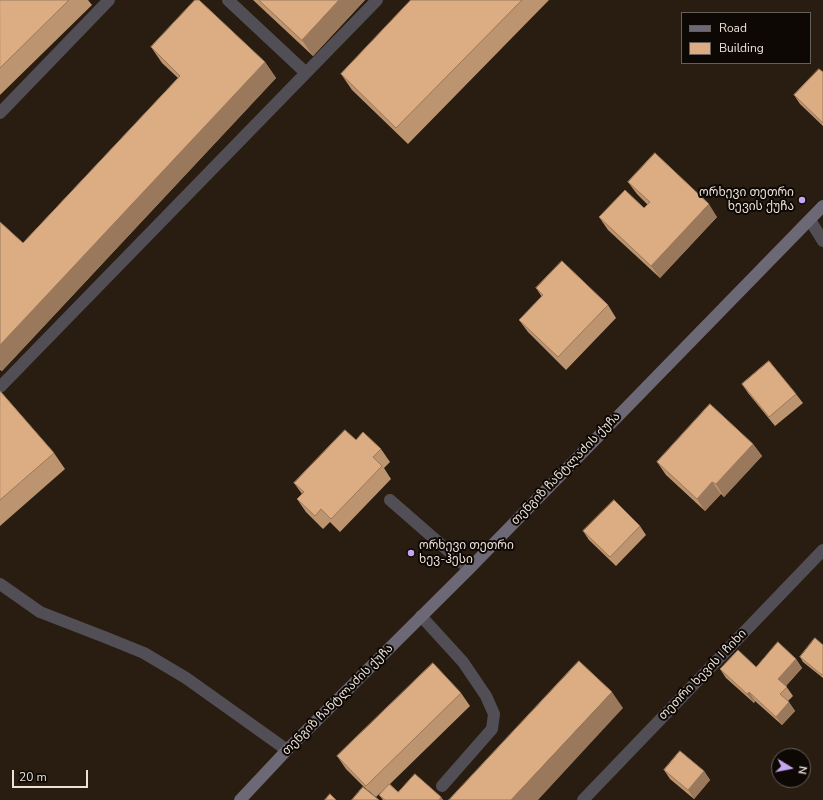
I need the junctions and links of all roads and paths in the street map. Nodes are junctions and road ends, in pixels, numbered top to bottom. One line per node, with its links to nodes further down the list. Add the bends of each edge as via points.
1 (109, 0): 5 (street)
2 (228, 0): 4 (street)
3 (377, 0): 4 (street)
4 (306, 73): 9 (street)
5 (0, 113)
6 (823, 206): 7 (street, თენგიზ ჩანტლაძის ქუჩა)
7 (810, 220): 8 (street); 12 (street, თენგიზ ჩანტლაძის ქუჩა)
8 (823, 242)
9 (0, 387)
10 (390, 500): 12 (street)
11 (823, 550): 18 (street, თეთრი ხევის I ჩიხი)
12 (469, 569): 14 (street, თენგიზ ჩანტლაძის ქუჩა)
13 (0, 584): 15 (street, via 40,612 144,654 186,678)
14 (421, 616): 15 (street, თენგიზ ჩანტლაძის ქუჩა); 16 (street, via 463,662 486,696 494,714 492,729)
15 (287, 750): 17 (street, თენგიზ ჩანტლაძის ქუჩა)
16 (442, 786)
17 (240, 800)
18 (584, 800)

